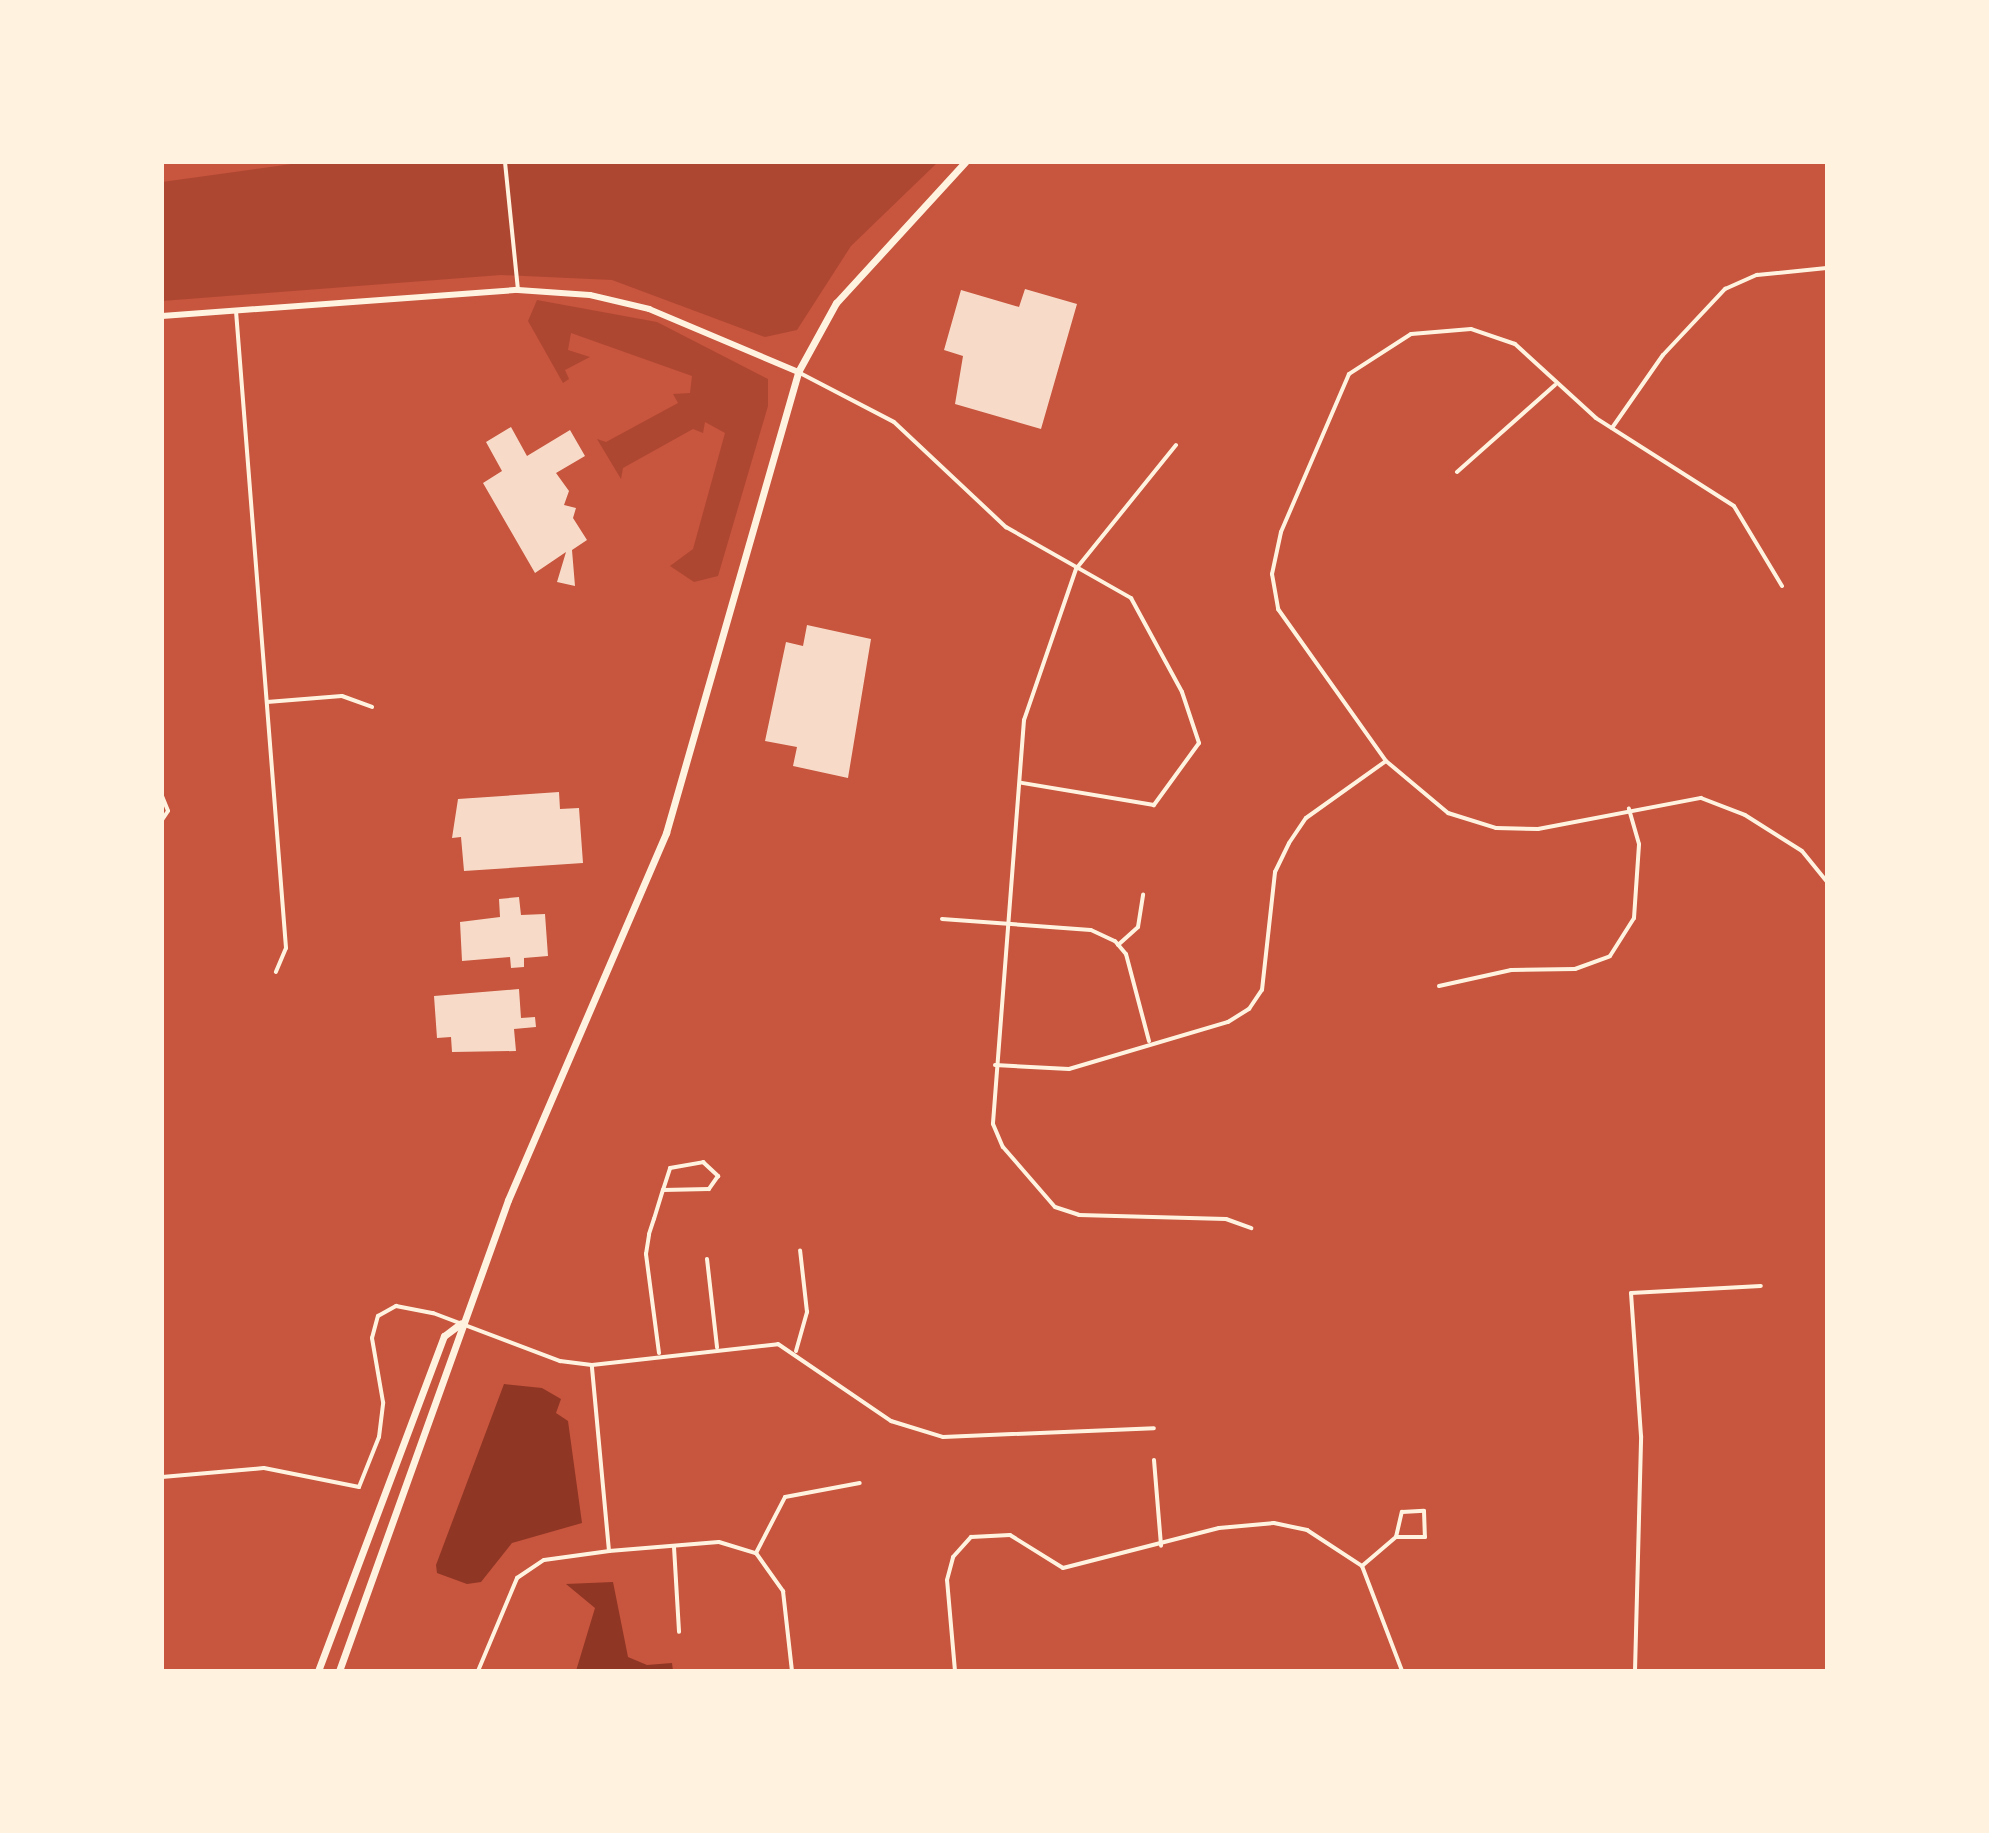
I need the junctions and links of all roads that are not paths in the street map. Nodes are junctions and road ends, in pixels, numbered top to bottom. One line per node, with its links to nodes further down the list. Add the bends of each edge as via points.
1 (505, 162): 4 (street)
2 (965, 162): 7 (highway, via 836,303)
3 (1827, 268): 9 (street, via 1757,275 1725,289 1663,355)
4 (518, 290): 5 (street); 7 (street, via 590,295 649,309)
5 (236, 311): 6 (street); 14 (street)
6 (162, 316)
7 (798, 372): 12 (street, via 894,422 1006,527); 35 (highway, via 666,833)
8 (1555, 385): 9 (street); 11 (street); 16 (street, via 1503,337 1471,329 1411,334 1349,374 1310,456 1272,574 1278,609)
9 (1611, 428): 13 (street, via 1734,506)
10 (1176, 445): 12 (street)
11 (1457, 472)
12 (1076, 569): 17 (street, via 1024,720); 17 (street, via 1131,598 1182,692 1199,743 1154,805)
13 (1782, 586)
14 (267, 702): 15 (street, via 342,696); 26 (street, via 286,948)
15 (372, 707)
16 (1386, 761): 19 (street, via 1434,805 1496,828 1557,827); 28 (street, via 1306,818 1289,843 1275,872 1262,990 1249,1009 1228,1022)
17 (1022, 783): 24 (street)
18 (162, 796): 20 (street)
19 (1629, 808): 21 (street, via 1701,798 1745,815 1802,851); 27 (street, via 1639,844 1634,918 1610,956 1575,969 1511,970)
20 (162, 820)
21 (1827, 882)
22 (1143, 894): 25 (street, via 1138,927)
23 (942, 919): 24 (street)
24 (1007, 924): 25 (street, via 1091,930); 29 (street)
25 (1118, 945): 28 (street)
26 (276, 972)
27 (1439, 986)
28 (1149, 1041): 29 (street, via 1069,1069)
29 (995, 1065): 31 (street, via 993,1124 1055,1207 1079,1215 1226,1219)
30 (663, 1190): 30 (street, via 670,1168 683,1163 712,1165 718,1176 717,1187); 38 (street, via 646,1254)
31 (1251, 1228)
32 (800, 1250): 37 (street, via 807,1312)
33 (707, 1259): 36 (street)
34 (1761, 1286): 57 (street, via 1631,1293 1641,1436)
35 (461, 1323): 39 (street, via 560,1361); 42 (street, via 415,1307 378,1316 372,1338 383,1402 379,1437 359,1487 264,1468); 51 (highway, via 444,1336); 52 (highway, via 461,1343)
36 (717, 1347): 37 (street, via 760,1343); 38 (street)
37 (796, 1351): 40 (street, via 891,1421 923,1433)
38 (659, 1353): 39 (street)
39 (592, 1365): 47 (street)
40 (1154, 1428)
41 (1154, 1460): 46 (street)
42 (162, 1477)
43 (860, 1483): 48 (street, via 785,1497)
44 (1396, 1537): 44 (street, via 1402,1512 1424,1511 1425,1537); 49 (street)
45 (674, 1546): 47 (street); 48 (street, via 719,1542); 50 (street)
46 (1161, 1546): 49 (street, via 1274,1523 1307,1530); 55 (street, via 1096,1563 1048,1565 1010,1535 971,1537 953,1557 947,1580)
47 (609, 1551): 53 (street, via 544,1560 517,1578)
48 (756, 1553): 54 (street, via 783,1591)
49 (1362, 1566): 56 (street)
50 (679, 1632)
51 (318, 1671)
52 (339, 1671)
53 (478, 1671)
54 (792, 1671)
55 (955, 1671)
56 (1402, 1671)
57 (1635, 1671)

